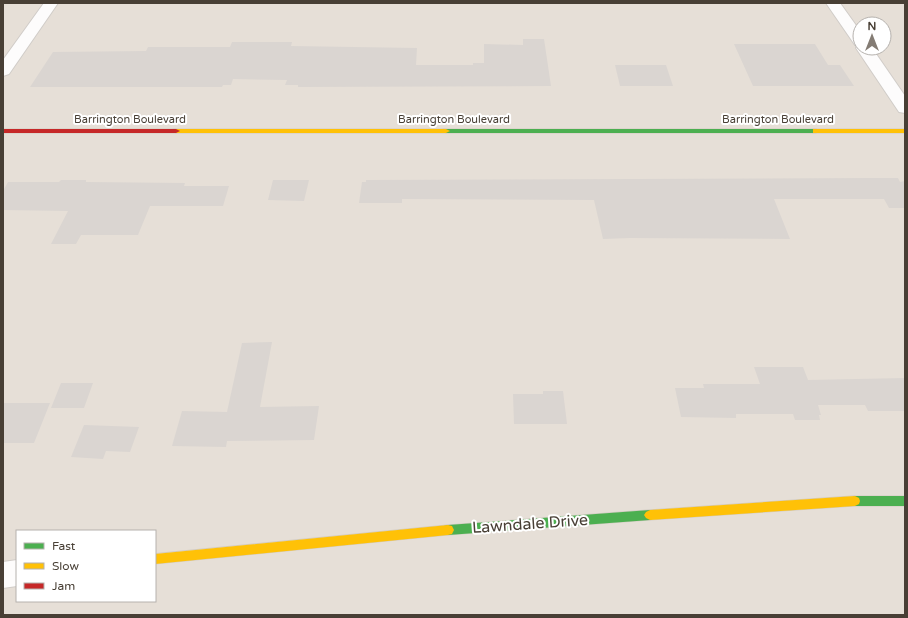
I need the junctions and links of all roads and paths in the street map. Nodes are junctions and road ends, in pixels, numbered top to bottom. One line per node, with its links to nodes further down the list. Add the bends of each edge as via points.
1 (50, 3): 5 (street)
2 (833, 3): 3 (street)
3 (852, 30)
4 (869, 56): 6 (street)
5 (3, 71)
6 (905, 108)
7 (3, 131): 8 (street, Barrington Boulevard)
8 (905, 131)
9 (905, 501): 10 (street, Lawndale Drive, via 838,501 456,529)
10 (156, 559)
11 (16, 573): 12 (street)
12 (3, 574)

